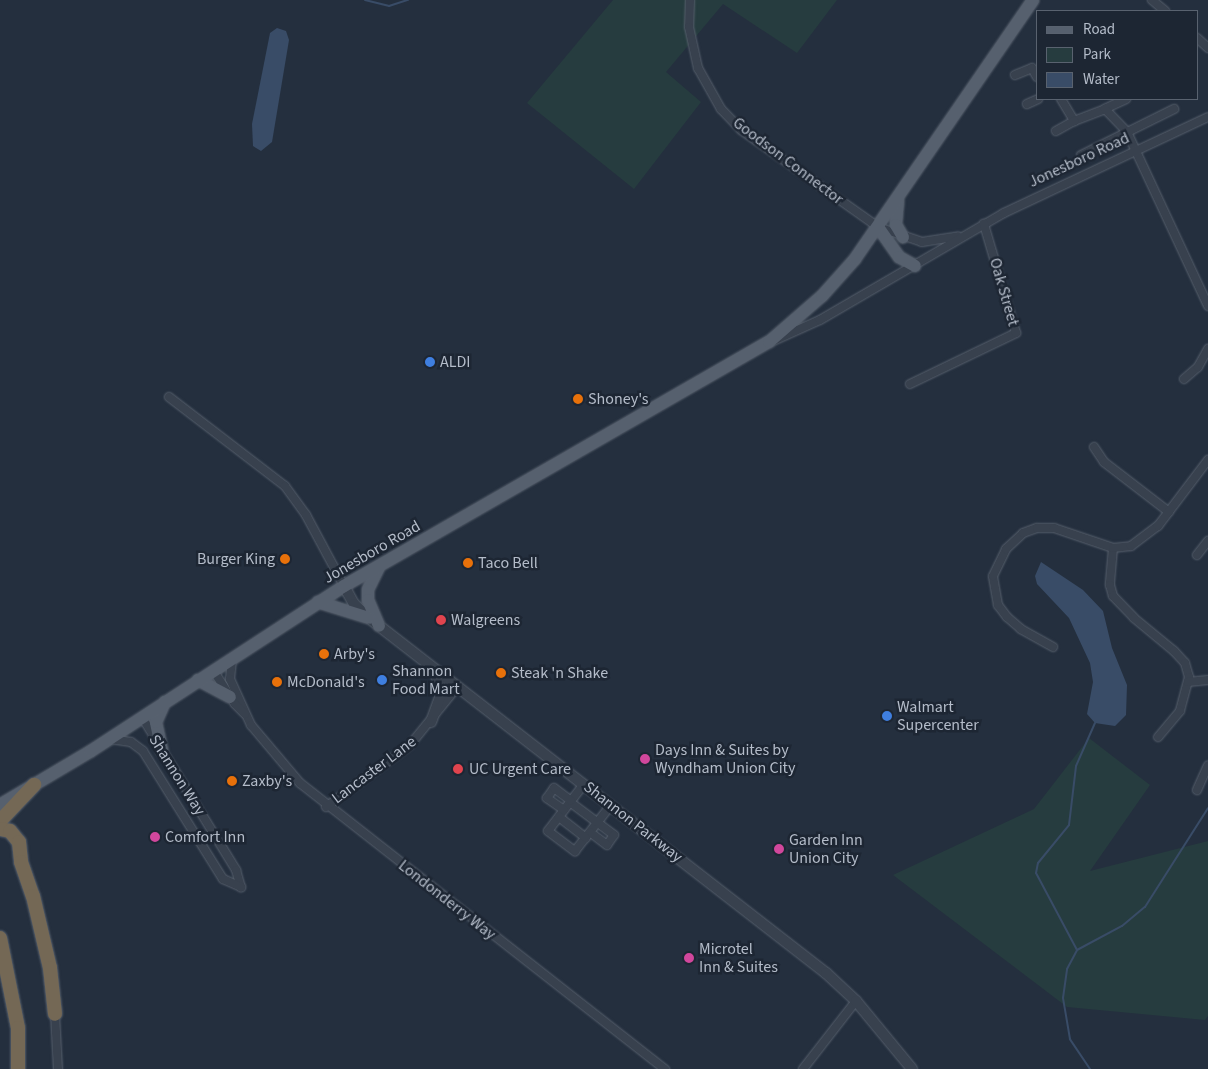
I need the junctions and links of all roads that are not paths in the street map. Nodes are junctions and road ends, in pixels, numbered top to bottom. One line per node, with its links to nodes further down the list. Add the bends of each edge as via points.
1 (690, 0): 23 (street, Goodson Connector, via 692,48 706,84 721,109 741,130)
2 (1033, 0): 21 (main road)
3 (1152, 0): 4 (street)
4 (1164, 10)
5 (1198, 39): 6 (street)
6 (1208, 48)
7 (1034, 67): 8 (street)
8 (1016, 75)
9 (1036, 100): 12 (street)
10 (1062, 100): 16 (street)
11 (1123, 100): 13 (street)
12 (1027, 104)
13 (1104, 108): 16 (street); 18 (street)
14 (1174, 109): 18 (street)
15 (1208, 117): 19 (street, Jonesboro Road)
16 (1074, 121): 17 (street)
17 (1056, 131)
18 (1127, 132): 19 (street); 20 (street)
19 (1136, 151): 22 (street, Jonesboro Road); 27 (street)
20 (1081, 155)
21 (898, 197): 23 (main road); 25 (main road, via 896,225)
22 (984, 224): 24 (street, Jonesboro Road); 31 (street, Oak Street, via 1016,333)
23 (878, 227): 25 (street, Jonesboro Road); 26 (main road, via 899,257); 28 (main road, Jonesboro Road, via 832,286)
24 (965, 235): 25 (street, Jonesboro Road, via 922,242); 26 (street, Jonesboro Road)
25 (903, 237)
26 (915, 266): 28 (street, Jonesboro Road, via 820,320)
27 (1208, 306)
28 (769, 342): 39 (main road, Jonesboro Road)
29 (1208, 349): 30 (street, via 1198,367)
30 (1184, 379)
31 (910, 384)
32 (169, 397): 40 (street, via 285,486 306,515)
33 (1094, 447): 35 (street, via 1104,462)
34 (1208, 460): 35 (street)
35 (1168, 512): 37 (street, via 1144,538 1131,546)
36 (1208, 541): 38 (street)
37 (1112, 548): 44 (street, via 1054,528 1037,528 1023,533 1002,556 993,576 998,604 1021,629); 50 (street, via 1110,585 1113,596 1186,663)
38 (1197, 555)
39 (379, 567): 40 (main road, Jonesboro Road); 43 (main road, via 368,590 368,600)
40 (344, 586): 41 (main road, Jonesboro Road); 42 (street, Shannon Parkway, via 354,604)
41 (318, 602): 42 (main road); 45 (main road, Jonesboro Road)
42 (369, 618): 43 (street, Shannon Parkway)
43 (380, 626): 46 (street, Shannon Parkway)
44 (1053, 647)
45 (233, 657): 47 (main road, Jonesboro Road); 54 (street, Londonderry Way, via 229,675)
46 (432, 666): 51 (street, Shannon Parkway); 56 (street, via 442,692)
47 (213, 670): 48 (main road, Jonesboro Road); 52 (street, Londonderry Way)
48 (198, 680): 52 (main road); 53 (main road, Jonesboro Road)
49 (1208, 680): 50 (street)
50 (1188, 682): 57 (street, via 1180,711)
51 (458, 686): 56 (street, Lancaster Lane); 61 (street, Shannon Parkway)
52 (230, 697): 54 (street, Londonderry Way)
53 (165, 702): 55 (main road, Jonesboro Road); 59 (main road, via 156,722)
54 (246, 715): 67 (street, Londonderry Way, via 276,757)
55 (142, 718): 58 (main road, Jonesboro Road); 59 (street, Shannon Way)
56 (431, 722): 67 (street, Lancaster Lane, via 410,745)
57 (1158, 737)
58 (110, 739): 59 (street, Shannon Way, via 131,742 143,750 223,879 241,887 236,870); 62 (main road, Jonesboro Road)
59 (162, 751)
60 (1208, 765): 63 (street)
61 (584, 784): 64 (street); 66 (street, Shannon Parkway)
62 (34, 785): 65 (main road, Jonesboro Road); 69 (highway)
63 (1197, 790)
64 (571, 801): 68 (street); 68 (street, via 554,788 547,798); 70 (street)
65 (0, 804)
66 (611, 805): 70 (street); 74 (street, Shannon Parkway, via 783,938)
67 (326, 807): 78 (street, Londonderry Way)
68 (561, 814): 72 (street); 72 (street, via 548,831 575,851)
69 (0, 821)
70 (597, 822): 72 (street); 72 (street, via 614,835 607,845)
71 (0, 829): 75 (highway, via 10,831 19,842 21,862 33,896 50,968)
72 (588, 835)
73 (0, 938): 76 (highway, via 17,1020)
74 (856, 1002): 79 (street); 80 (street, Shannon Parkway)
75 (55, 1014): 77 (street)
76 (18, 1069)
77 (58, 1069)
78 (665, 1069)
79 (803, 1069)
80 (912, 1069)

